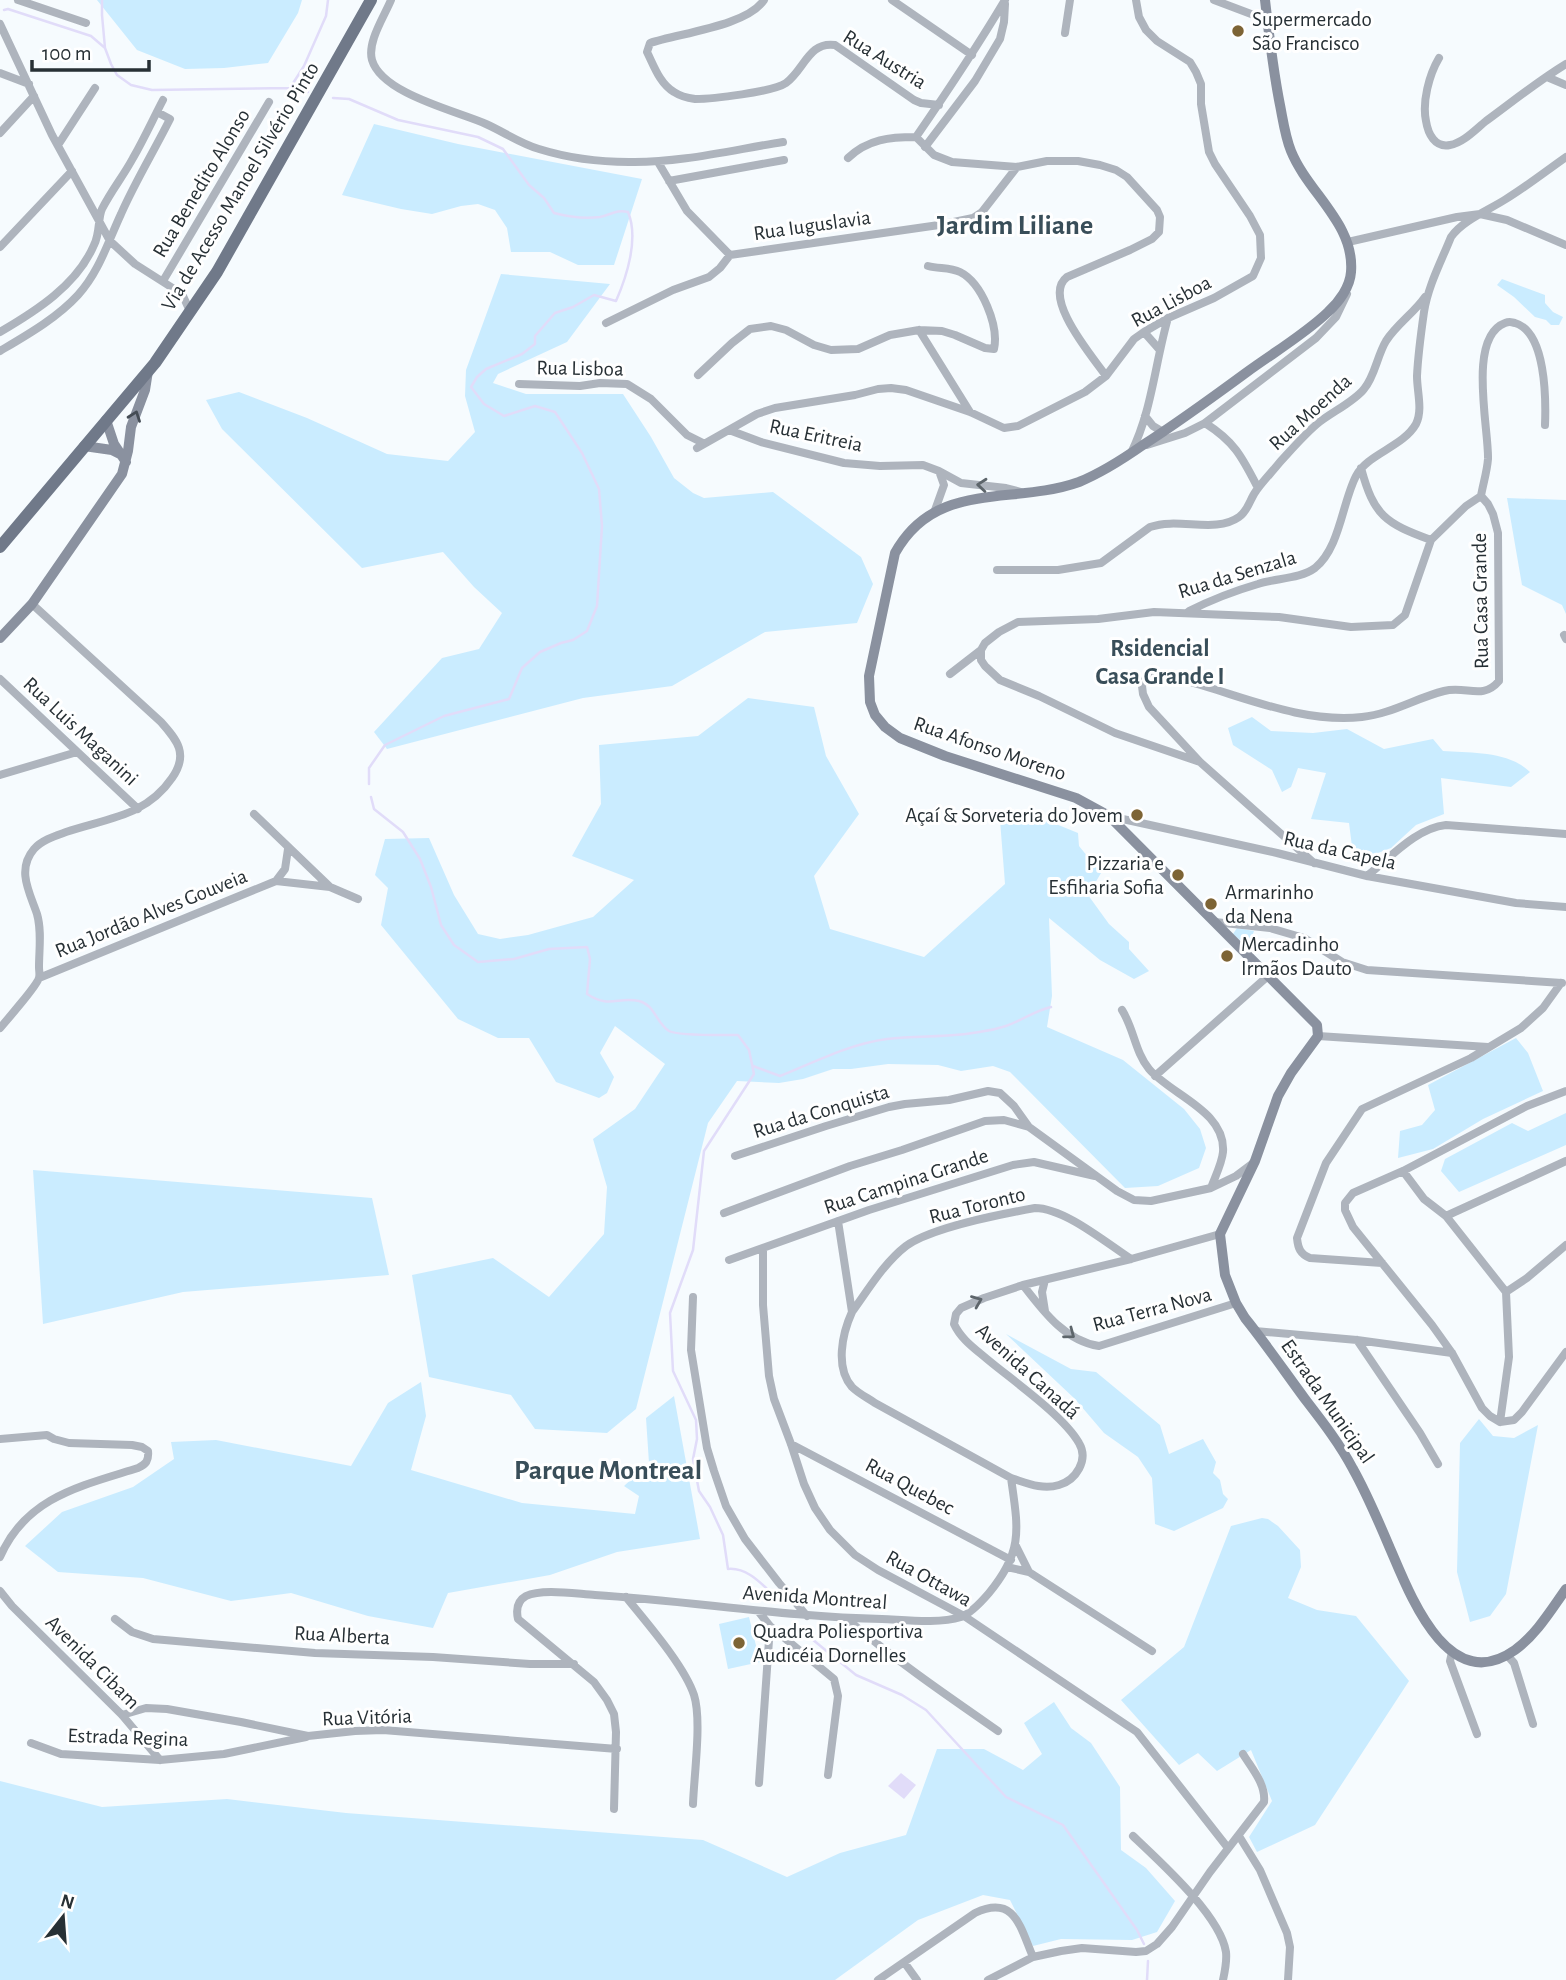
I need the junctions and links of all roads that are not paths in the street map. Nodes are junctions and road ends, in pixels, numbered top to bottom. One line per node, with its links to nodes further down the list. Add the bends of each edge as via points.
1 (18, 0): 12 (street)
2 (371, 0): 54 (main road, Via de Acesso Manoel Silvério Pinto, via 221,265)
3 (391, 0): 36 (street, via 371,51 375,65 396,87 538,149 602,161)
4 (764, 0): 26 (street, Rua Austria, via 755,11 733,21 648,44 647,52 660,77 674,93 694,99 772,89 788,82 812,51 828,44 853,56 914,100)
5 (892, 0): 15 (street)
6 (1005, 0): 15 (street); 32 (street, via 1000,39 975,82)
7 (1070, 0): 14 (street)
8 (1136, 0): 56 (street, Rua Lisboa, via 1146,30 1190,62 1196,72 1209,152 1250,216 1262,247 1253,276)
9 (1214, 0): 11 (street)
10 (1265, 0): 11 (main road, Rua Afonso Moreno)
11 (1267, 20): 43 (main road, Rua Afonso Moreno, via 1285,134 1304,175)
12 (86, 23)
13 (0, 24): 20 (street)
14 (1065, 33)
15 (972, 55): 26 (street)
16 (1439, 58): 19 (street, via 1424,115 1431,137 1449,146)
17 (1566, 64): 19 (street)
18 (0, 73): 20 (street)
19 (1547, 77): 21 (street)
20 (29, 84): 23 (street)
21 (1566, 85)
22 (95, 88): 31 (street)
23 (34, 96): 28 (street); 31 (street)
24 (163, 100): 27 (street)
25 (269, 102): 48 (street, Rua Benedito Alonso)
26 (939, 105): 29 (street)
27 (157, 112): 41 (street, via 100,212); 42 (street, via 170,119)
28 (0, 133)
29 (916, 136): 32 (street); 33 (street, via 875,141)
30 (783, 142): 36 (street)
31 (58, 145): 38 (street)
32 (925, 147): 37 (street, via 952,162)
33 (848, 158)
34 (784, 160): 39 (street)
35 (1564, 161): 40 (street)
36 (658, 162): 39 (street)
37 (1017, 167): 46 (street, Rua Iuguslavia, via 973,218); 65 (street, via 1061,160 1100,165 1127,177 1157,210 1159,232 1152,239 1067,276 1058,289 1061,307)
38 (72, 171): 41 (street); 45 (street)
39 (669, 181): 46 (street, via 687,211)
40 (1480, 214): 43 (street); 44 (street, via 1507,220); 51 (street, via 1455,232)
41 (100, 225): 42 (street); 50 (street, via 89,256)
42 (110, 241): 48 (street); 52 (street)
43 (1348, 242): 49 (main road, Rua Afonso Moreno, via 1352,258)
44 (1566, 245)
45 (0, 247)
46 (730, 255): 57 (street, Rua Iuguslavia, via 709,276)
47 (928, 266): 58 (street, via 960,272 972,283 992,315 995,347)
48 (163, 281): 54 (street, via 181,294)
49 (1349, 281): 70 (street, Rua Afonso Moreno, via 1346,299 1323,332); 73 (main road, Rua Afonso Moreno, via 1328,312)
50 (63, 288): 52 (street); 53 (street)
51 (1429, 291): 78 (street, via 1419,355 1417,422); 80 (street, Rua Moenda, via 1387,339 1365,388 1318,423)
52 (76, 298): 55 (street)
53 (44, 304): 55 (street); 59 (street)
54 (190, 311): 63 (main road, Via de Acesso Manoel Silvério Pinto)
55 (54, 316): 62 (street)
56 (1168, 318): 60 (street, Rua Lisboa); 61 (street)
57 (607, 323)
58 (919, 330): 64 (street, via 841,351 823,349 776,326 750,329); 67 (street)
59 (0, 332)
60 (1144, 332): 61 (street); 65 (street, Rua Lisboa)
61 (1159, 349): 68 (street)
62 (0, 351)
63 (148, 371): 69 (main road, Via de Acesso Manoel Silvério Pinto); 77 (main road, one-way to 63)
64 (698, 375)
65 (1106, 376): 67 (street, Rua Lisboa, via 1085,392 1018,426 1004,428)
66 (519, 384): 72 (street, Rua Lisboa, via 627,384 651,398 700,446)
67 (970, 412): 72 (street, Rua Lisboa, via 891,388 775,408)
68 (1145, 416): 73 (street); 76 (street)
69 (106, 419): 74 (main road, Via de Acesso Manoel Silvério Pinto); 77 (main road)
70 (1205, 423): 75 (street, Rua Afonso Moreno); 80 (street, via 1242,456)
71 (1545, 425): 82 (street, via 1539,355 1526,329 1504,323 1490,336 1483,363 1488,460)
72 (729, 430): 79 (street, Rua Eritreia, via 844,463 914,464)
73 (1163, 432): 75 (main road, Rua Afonso Moreno)
74 (84, 446): 77 (main road, via 111,450); 85 (main road, Via de Acesso Manoel Silvério Pinto)
75 (1141, 447): 76 (main road, Rua Afonso Moreno)
76 (1130, 454): 81 (main road, Rua Afonso Moreno, via 1080,481)
77 (123, 458): 87 (main road, via 122,474)
78 (1361, 468): 84 (street, via 1376,508 1386,519); 88 (street, Rua da Senzala, via 1336,534 1315,568)
79 (939, 471): 81 (street, Rua Afonso Moreno, one-way to 79, via 961,483); 83 (street, via 944,485)
80 (1258, 488): 86 (street, Rua Moenda, via 1239,517 1221,524 1180,522 1150,527 1101,563 1058,570)
81 (1026, 494): 83 (main road, Rua Afonso Moreno, via 973,499)
82 (1480, 496): 84 (street); 94 (street, Rua Casa Grande, via 1499,533 1500,660 1499,681 1494,686 1484,692 1443,691 1385,712 1338,718 1302,714 1149,675 1142,686 1149,707)
83 (935, 510): 98 (main road, Rua Afonso Moreno, via 895,553 869,676 870,702 876,715 900,738 1076,798)
84 (1431, 540): 88 (street, via 1405,615 1393,625 1351,627)
85 (0, 547)
86 (997, 570)
87 (32, 604): 89 (main road); 96 (street, via 161,722 177,743 180,762 175,774 165,789)
88 (1186, 612): 90 (street, Rua da Senzala, via 1018,622 987,641)
89 (0, 638)
90 (981, 650): 91 (street, Rua da Senzala); 94 (street, via 981,660 1000,681 1115,733)
91 (950, 674)
92 (0, 679): 93 (street, Rua Luis Maganini)
93 (77, 751): 95 (street); 96 (street, Rua Luis Maganini)
94 (1200, 762): 101 (street, Rua Casa Grande)
95 (0, 775)
96 (138, 809): 109 (street, via 49,838 28,859 25,881 40,932)
97 (254, 814): 100 (street)
98 (1109, 816): 101 (street, Rua da Capela); 107 (main road, Rua Afonso Moreno)
99 (1566, 834): 102 (street, via 1436,826)
100 (288, 849): 103 (street, Rua Jordão Alves Gouveia, via 285,869); 104 (street)
101 (1314, 863): 102 (street, Rua da Capela)
102 (1367, 876): 106 (street, Rua da Capela)
103 (276, 881): 104 (street, Rua Jordão Alves Gouveia); 109 (street, Rua Jordão Alves Gouveia)
104 (330, 887): 105 (street, Rua Jordão Alves Gouveia)
105 (358, 899)
106 (1566, 907)
107 (1215, 922): 108 (main road, Rua Afonso Moreno); 110 (street, via 1304,938 1342,962 1367,970)
108 (1268, 976): 113 (main road, Rua Afonso Moreno, via 1317,1025); 115 (street)
109 (39, 978): 112 (street)
110 (1563, 983): 114 (street, via 1521,1028)
111 (1122, 1010): 115 (street, via 1139,1055)
112 (0, 1028)
113 (1318, 1037): 114 (street); 119 (main road, via 1278,1096)
114 (1488, 1047): 132 (street, via 1362,1109 1326,1163 1297,1238 1298,1248 1310,1258)
115 (1155, 1076): 123 (street, via 1203,1112 1220,1131 1223,1154)
116 (1566, 1091): 121 (street, via 1527,1106)
117 (1029, 1127): 118 (street, Rua da Conquista, via 1007,1099 988,1091 889,1108); 122 (street, Rua da Conquista); 124 (street, via 1004,1120 985,1121)
118 (735, 1156)
119 (1255, 1161): 123 (street, Rua da Conquista); 127 (main road)
120 (1566, 1161): 125 (street)
121 (1403, 1171): 125 (street, via 1424,1199); 132 (street, via 1359,1189 1345,1203 1353,1227)
122 (1098, 1177): 123 (street, Rua da Conquista, via 1140,1202); 126 (street, Rua Campina Grande, via 1034,1162 1013,1165)
123 (1211, 1188)
124 (724, 1213)
125 (1446, 1216): 135 (street)
126 (838, 1221): 129 (street, Rua Campina Grande); 138 (street, Avenida Canadá)
127 (1220, 1234): 130 (street, Avenida Canadá); 137 (main road, Estrada Municipal, via 1225,1275)
128 (1566, 1245): 135 (street)
129 (762, 1250): 131 (street, Rua Campina Grande); 146 (street, Rua Ottawa, via 769,1376)
130 (1131, 1259): 133 (street, Avenida Canadá); 138 (street, Rua Toronto, via 1065,1216 1034,1208 919,1238 897,1254)
131 (729, 1260)
132 (1382, 1264): 143 (street)
133 (1045, 1280): 134 (street, Avenida Canadá); 139 (street)
134 (1023, 1285): 139 (street, Rua Terra Nova); 148 (street, Avenida Canadá, one-way to 134, via 1035,1486 1058,1485 1078,1472 1082,1459 1073,1434 966,1342 954,1324 956,1314 968,1304)
135 (1506, 1292): 144 (street, via 1509,1357)
136 (693, 1297): 157 (street, via 691,1350 706,1448 726,1506 744,1539)
137 (1236, 1303): 139 (street, Rua Terra Nova, one-way to 137, via 1072,1337 1099,1346); 140 (main road, Estrada Municipal)
138 (852, 1312): 148 (street, Avenida Canadá, via 842,1350 851,1386)
139 (1045, 1313)
140 (1255, 1331): 141 (street); 163 (main road, Estrada Municipal, via 1346,1457 1419,1613)
141 (1357, 1340): 143 (street); 147 (street)
142 (1566, 1352): 144 (street, via 1522,1412 1514,1420)
143 (1452, 1353): 144 (street, via 1482,1408)
144 (1500, 1422)
145 (0, 1438): 150 (street, via 47,1435 61,1442 132,1445 148,1451 149,1458 138,1468 55,1497 23,1523)
146 (791, 1444): 151 (street, Rua Quebec); 158 (street, Rua Ottawa, via 815,1508 855,1555)
147 (1438, 1464)
148 (1011, 1478): 149 (street)
149 (1016, 1546): 151 (street); 152 (street)
150 (0, 1557)
151 (1009, 1564): 152 (street, Rua Quebec); 158 (street, via 984,1599)
152 (1029, 1572): 162 (street, Rua Quebec)
153 (1566, 1589): 164 (main road, via 1524,1643)
154 (0, 1591): 166 (street, Avenida Cibam)
155 (626, 1597): 156 (street, Avenida Montreal); 165 (street, Avenida Montreal, via 554,1592 526,1597 519,1604 518,1619); 177 (street, via 688,1681 694,1696)
156 (758, 1611): 157 (street, Avenida Montreal); 161 (street)
157 (807, 1616): 160 (street, Avenida Montreal)
158 (964, 1616): 160 (street, Avenida Montreal); 181 (street, Rua Ottawa, via 1137,1732)
159 (115, 1619): 165 (street, Rua Alberta, via 132,1632 153,1639 315,1653)
160 (846, 1619): 168 (street)
161 (770, 1626): 175 (street, via 834,1678 838,1696); 176 (street)
162 (1152, 1651)
163 (1452, 1652): 164 (main road, via 1483,1661); 169 (street, via 1450,1661)
164 (1507, 1655): 167 (street, via 1514,1663)
165 (574, 1664): 172 (street, via 607,1700 614,1714)
166 (121, 1714): 170 (street, Rua Vitória, via 167,1709); 174 (street, Avenida Cibam)
167 (1533, 1724)
168 (998, 1731)
169 (1477, 1734)
170 (309, 1736): 172 (street, Rua Vitória, via 393,1730); 174 (street, Estrada Regina, via 224,1754)
171 (31, 1743): 174 (street, Estrada Regina, via 61,1754)
172 (617, 1749): 178 (street)
173 (1243, 1754): 180 (street, via 1265,1794)
174 (160, 1760)
175 (828, 1775)
176 (759, 1783)
177 (693, 1804)
178 (614, 1809)
179 (1133, 1836): 182 (street)
180 (1239, 1836): 181 (street); 189 (street, via 1260,1870 1287,1933)
181 (1228, 1848): 182 (street)
182 (1192, 1897): 183 (street, via 1172,1927 1146,1951 1082,1948); 188 (street, via 1222,1940 1226,1951)
183 (1033, 1957): 184 (street, via 1009,1909 999,1906 975,1913); 187 (street)
184 (904, 1962): 185 (street); 186 (street)
185 (878, 1980)
186 (917, 1980)
187 (988, 1980)
188 (1223, 1980)
189 (1288, 1980)

